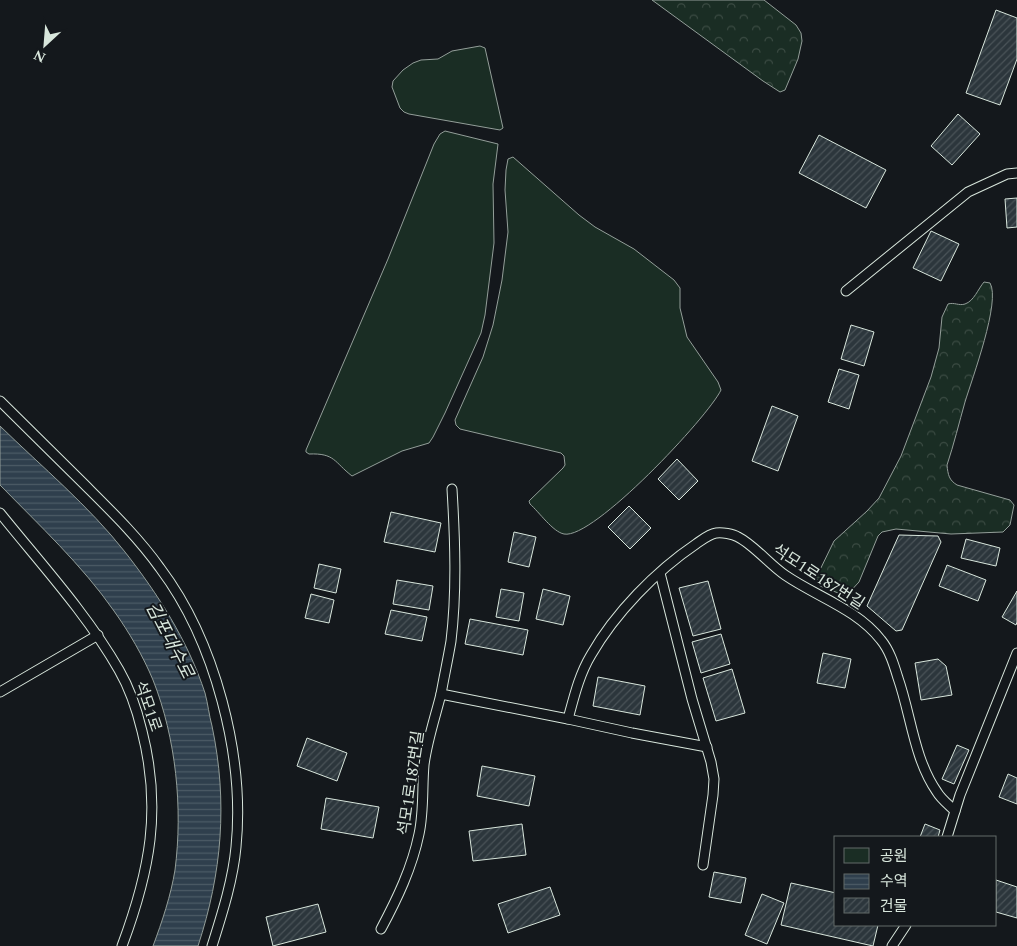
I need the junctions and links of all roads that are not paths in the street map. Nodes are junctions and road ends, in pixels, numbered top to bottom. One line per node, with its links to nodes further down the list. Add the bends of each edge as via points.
1 (1017, 173): 2 (lane, via 1007,174 968,192)
2 (846, 291)
3 (0, 401): 19 (lane, via 144,548 182,601 209,658 226,719 238,816 236,849)
4 (452, 489): 10 (lane, 석모1로187번길, via 455,546 451,640)
5 (0, 513): 7 (lane, 석모1로)
6 (660, 573): 11 (lane, 석모1로187번길, via 628,605 591,655 580,676); 12 (lane); 13 (lane, 석모1로187번길, via 706,537 727,534 738,537 787,577 852,614 871,629 891,658 929,779 937,793)
7 (98, 636): 9 (lane); 18 (lane, 석모1로, via 131,695 148,755 153,795 145,874)
8 (1017, 653): 13 (lane)
9 (0, 692)
10 (441, 694): 11 (lane); 17 (lane, 석모1로187번길, via 428,741 422,820 413,857)
11 (568, 719): 12 (lane)
12 (707, 747): 15 (lane, via 714,779)
13 (955, 811): 14 (lane)
14 (947, 836)
15 (704, 865)
16 (905, 926): 20 (lane)
17 (381, 929)
18 (122, 946)
19 (212, 946)
20 (892, 946)

